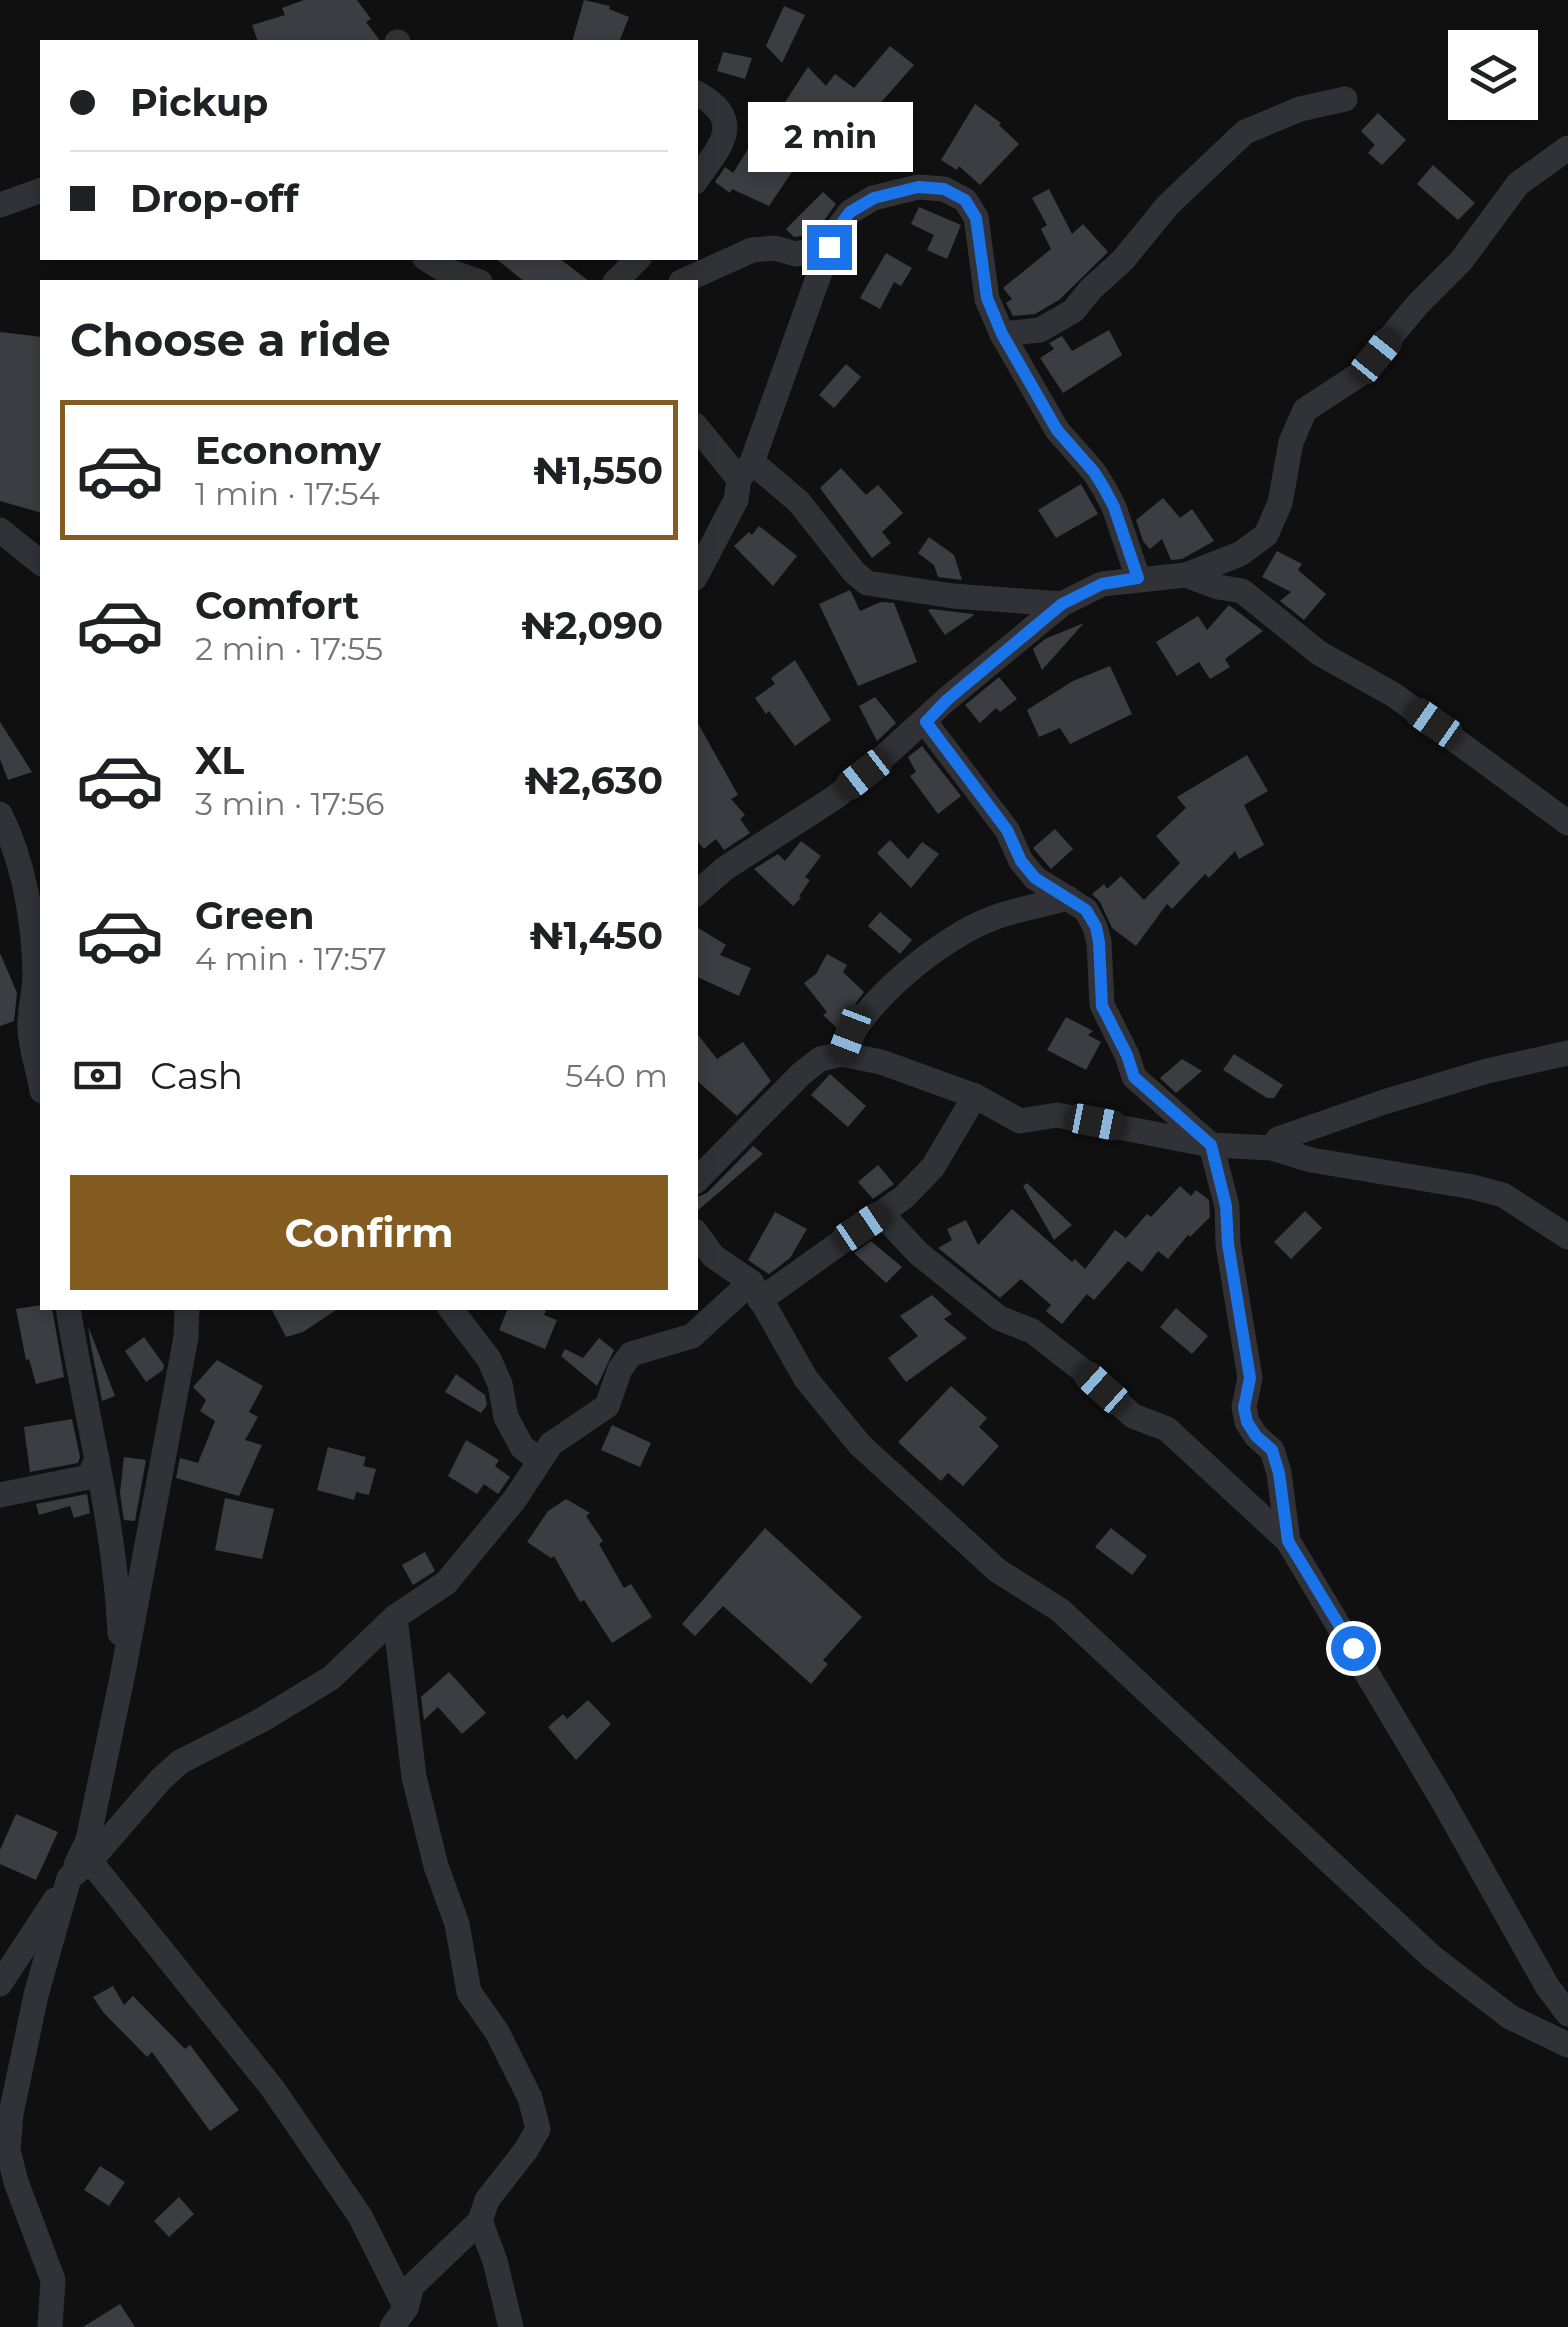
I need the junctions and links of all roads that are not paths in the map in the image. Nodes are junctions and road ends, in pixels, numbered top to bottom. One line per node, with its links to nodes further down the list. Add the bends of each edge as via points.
1 (698, 94): 4 (street, via 717,108 725,130 720,152)
2 (1345, 99): 13 (street, via 1246,132 1168,205 1073,311 1040,330)
3 (1568, 148): 19 (street, via 1518,184 1360,374 1305,410 1266,535 1240,554)
4 (698, 178)
5 (40, 191): 6 (street)
6 (0, 204)
7 (829, 247): 12 (street, via 796,254 752,250); 13 (street, via 850,212 874,198 918,187 944,189 965,200 976,218 987,298); 15 (street)
8 (637, 260): 11 (street)
9 (438, 270): 10 (street)
10 (473, 280)
11 (617, 280)
12 (686, 280)
13 (1002, 334): 20 (street, via 1057,430 1104,488)
14 (698, 428): 15 (street)
15 (745, 470): 18 (street); 21 (street, via 799,502 867,583)
16 (0, 530): 17 (street)
17 (40, 562)
18 (698, 572)
19 (1186, 575): 20 (street); 24 (street, via 1242,592 1319,653 1394,696)
20 (1138, 578): 21 (street, via 1102,584)
21 (1062, 604): 22 (street)
22 (926, 722): 26 (street, via 834,798); 27 (street, via 1007,830 1021,861)
23 (0, 814): 25 (street, via 19,854)
24 (1568, 823)
25 (11, 875): 30 (street, via 35,977 30,1035)
26 (698, 893)
27 (1068, 898): 29 (street, via 992,918 932,954 850,1034); 32 (street, via 1096,927 1102,1006 1134,1077)
28 (1568, 1053): 33 (street, via 1384,1102 1278,1139)
29 (842, 1054): 31 (street); 34 (street, via 820,1058 801,1074)
30 (40, 1082)
31 (976, 1096): 32 (street, via 1020,1121 1057,1115); 35 (street, via 933,1167)
32 (1211, 1145): 33 (street); 45 (street, via 1250,1378 1244,1408 1256,1436 1272,1450)
33 (1272, 1148): 37 (street, via 1504,1196)
34 (698, 1179)
35 (882, 1214): 38 (street); 45 (street, via 918,1253 998,1318 1032,1331 1133,1416 1167,1429)
36 (698, 1235): 38 (street)
37 (1568, 1237)
38 (756, 1291): 43 (street, via 692,1336 631,1354 607,1406 551,1444); 52 (street, via 806,1380 860,1444 998,1572 1060,1610 1432,1957 1510,2017)
39 (68, 1310): 42 (street)
40 (187, 1310): 47 (street)
41 (452, 1310): 43 (street, via 489,1359 506,1417)
42 (98, 1459): 44 (street, via 89,1477); 47 (street, via 118,1579)
43 (539, 1460): 46 (street, via 516,1500 446,1583)
44 (0, 1495)
45 (1288, 1541): 51 (street)
46 (395, 1617): 48 (street, via 331,1678 180,1762); 53 (street, via 414,1777 457,1924 469,1992 497,2032 538,2129 486,2200)
47 (122, 1678): 49 (street, via 88,1840)
48 (90, 1861): 49 (street); 54 (street, via 273,2089 360,2216)
49 (69, 1878): 50 (street); 55 (street, via 36,1996 8,2150 53,2280)
50 (0, 1984)
51 (1568, 2014)
52 (1568, 2046)
53 (480, 2222): 54 (street, via 412,2286); 56 (street)
54 (399, 2318)
55 (50, 2327)
56 (511, 2327)

